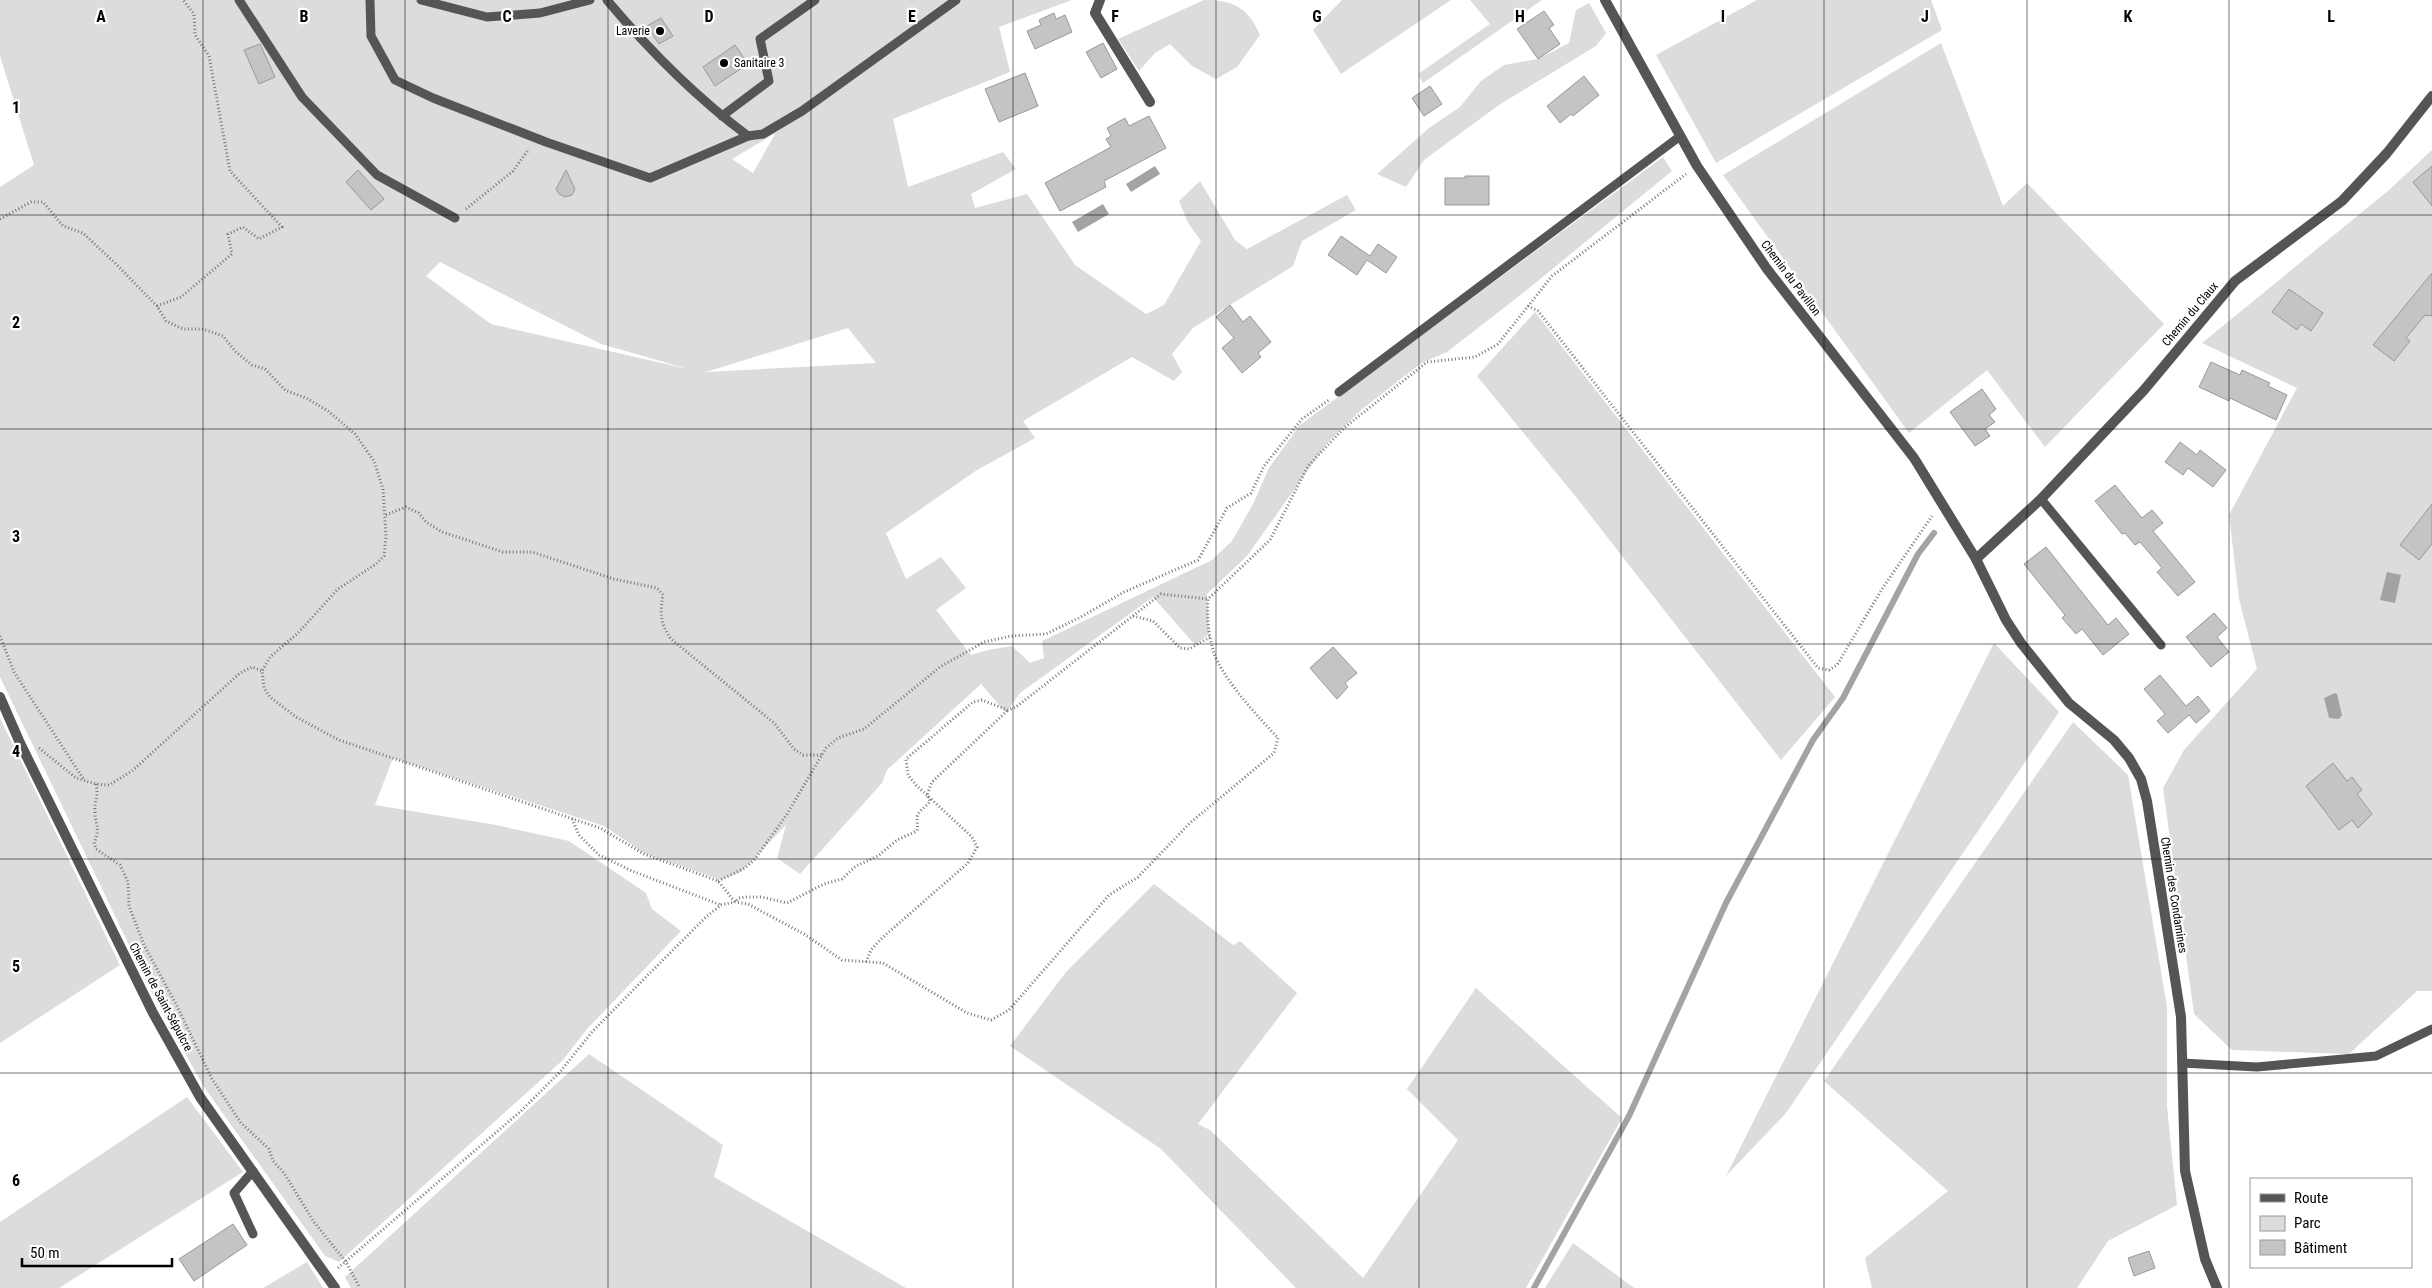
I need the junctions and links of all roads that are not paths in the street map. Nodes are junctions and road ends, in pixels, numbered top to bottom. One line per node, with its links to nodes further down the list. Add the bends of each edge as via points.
1 (239, 0): 15 (lane, via 302,97 377,175)
2 (370, 0): 13 (lane, via 371,36 395,80 537,138 650,178)
3 (421, 0): 4 (lane, via 487,17 540,13)
4 (590, 0)
5 (607, 0): 12 (lane, via 631,29)
6 (815, 0): 12 (lane, via 760,39 769,81)
7 (956, 0): 13 (lane, via 802,111 763,134)
8 (1100, 0): 11 (street, via 1095,13)
9 (1605, 0): 14 (street, Chemin du Pavillon)
10 (2432, 96): 17 (street, Chemin du Claux, via 2387,153 2342,201 2234,281 2144,390)
11 (1150, 102)
12 (722, 116): 13 (lane)
13 (748, 136)
14 (1679, 137): 16 (lane); 18 (street, Chemin du Pavillon, via 1767,269 1914,458)
15 (455, 218)
16 (1339, 392)
17 (2041, 499): 18 (street, Chemin du Claux); 19 (lane)
18 (1976, 559): 22 (street, Chemin des Condamines, via 2006,620 2022,643 2069,703 2114,740 2140,779 2147,801 2181,1017)
19 (2161, 645)
20 (0, 697): 23 (street, Chemin de Saint-Sépulcre, via 153,1013 200,1097)
21 (2432, 1029): 22 (lane, via 2376,1056 2257,1067)
22 (2182, 1063): 26 (street, Chemin des Condamines, via 2185,1171 2205,1259)
23 (253, 1171): 24 (lane, via 234,1194); 25 (street, Chemin de Saint-Sépulcre)
24 (253, 1234)
25 (335, 1288)
26 (2217, 1288)

